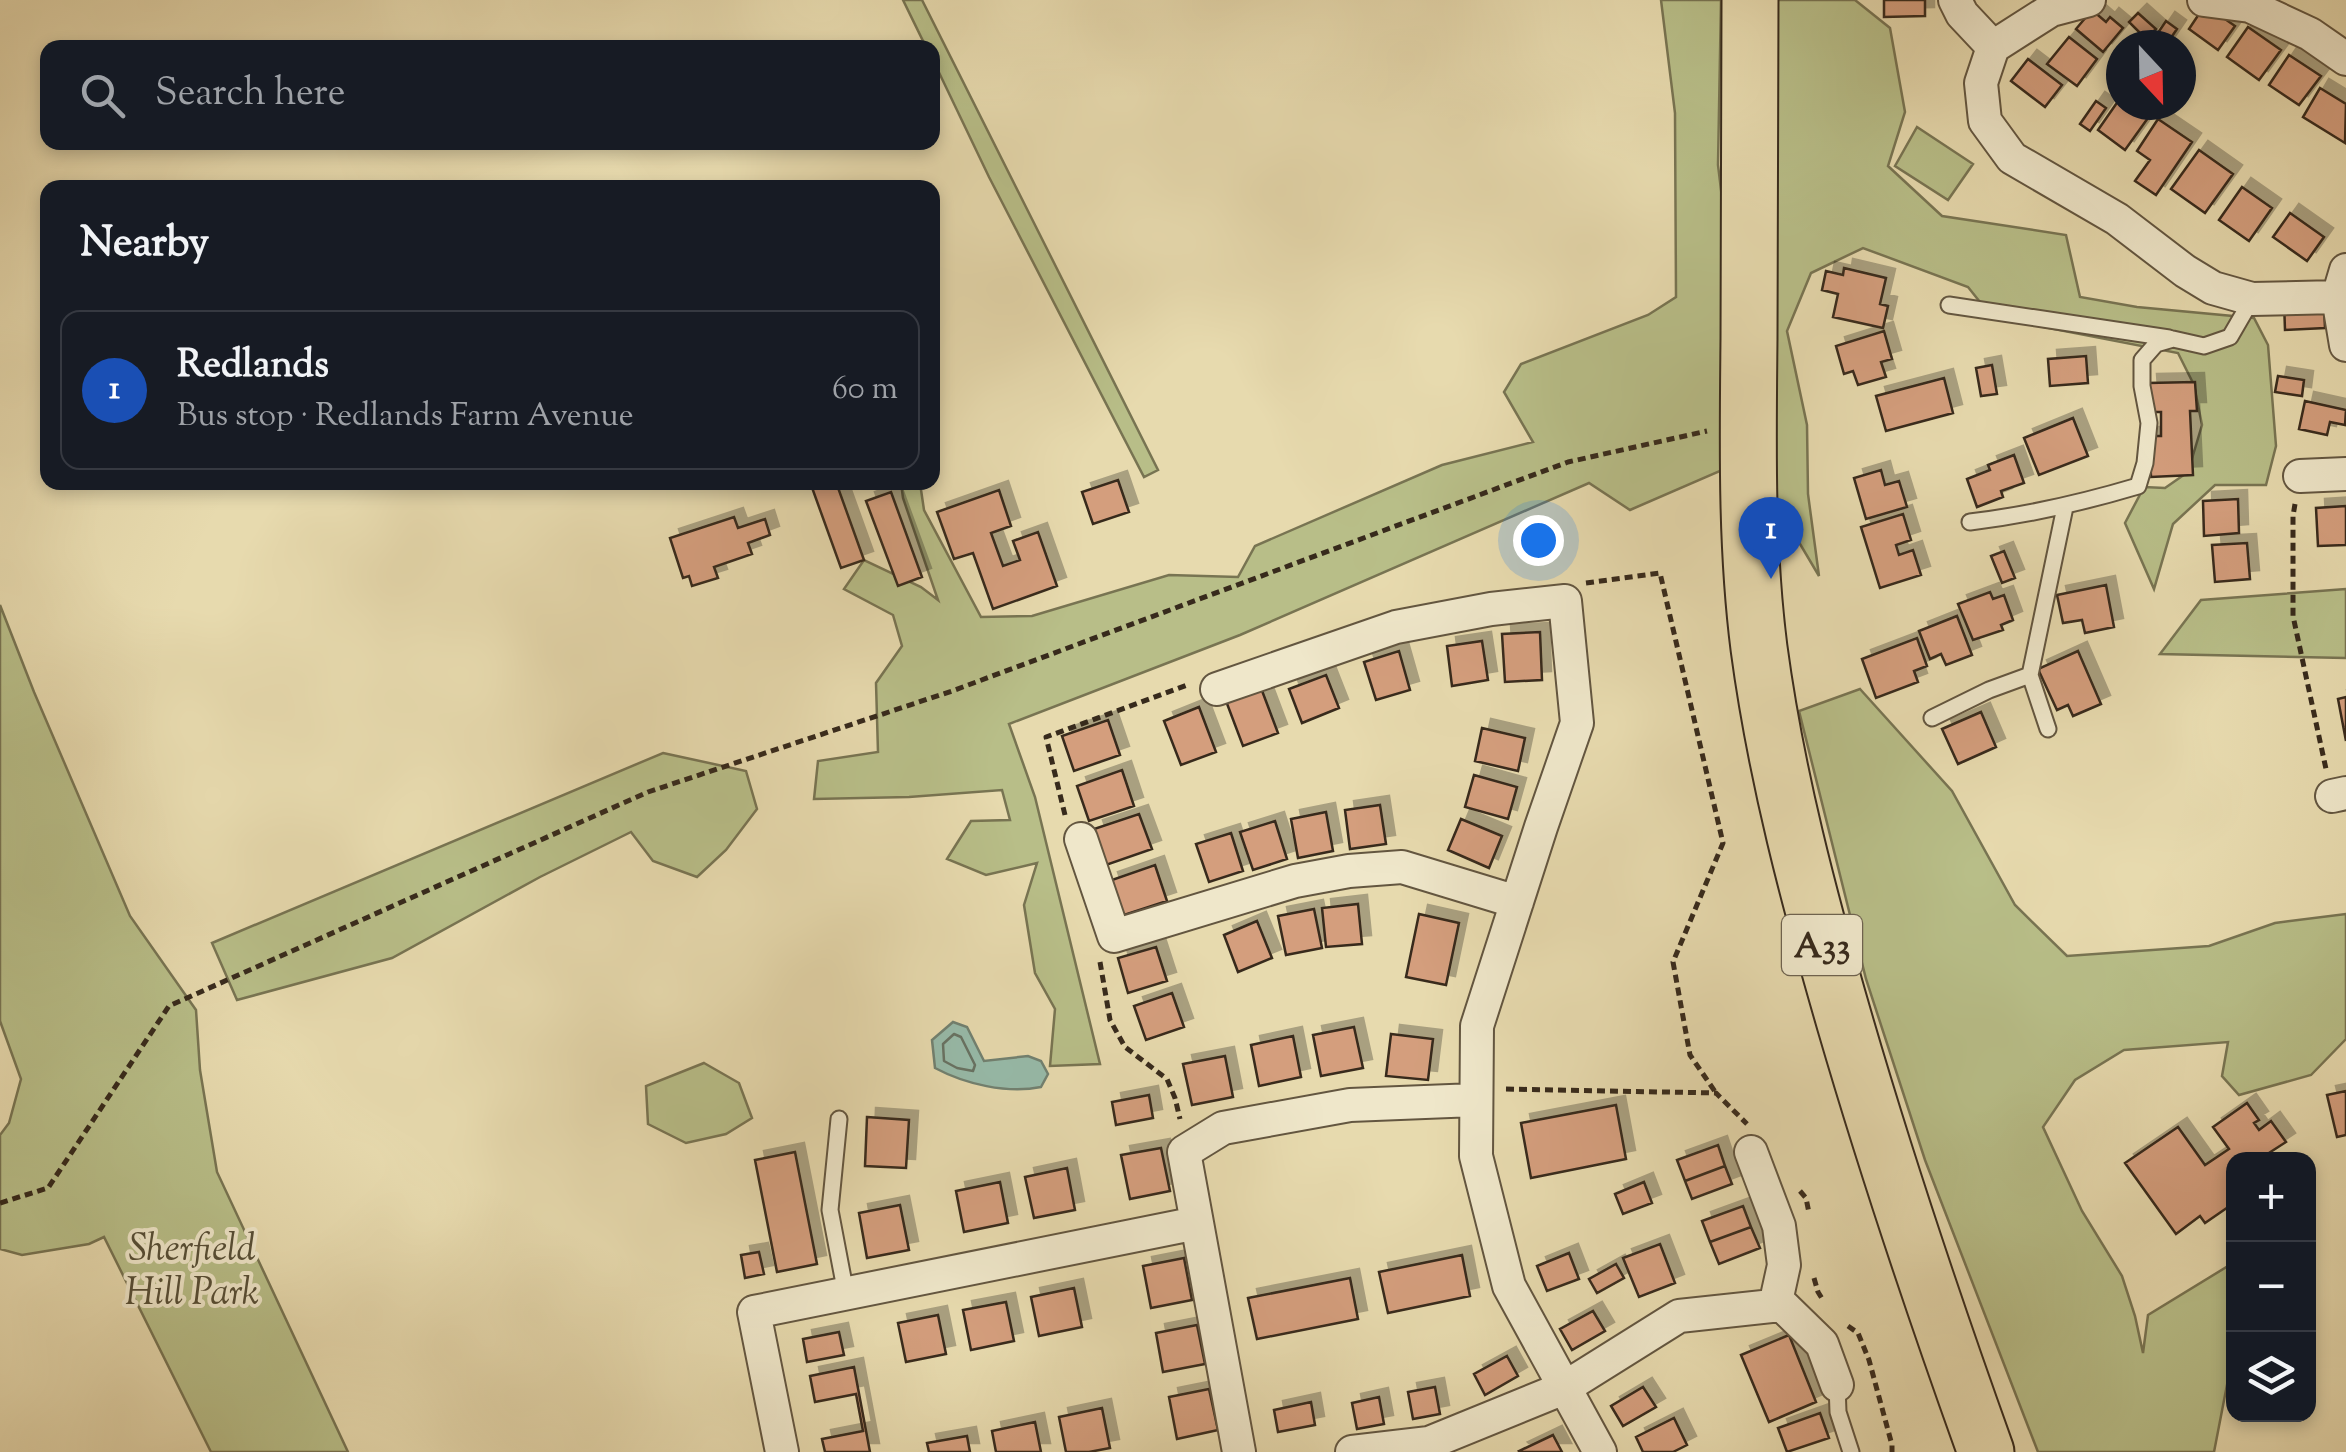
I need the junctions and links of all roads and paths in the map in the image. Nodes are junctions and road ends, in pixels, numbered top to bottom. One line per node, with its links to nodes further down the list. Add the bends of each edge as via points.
1 (1750, 0): 12 (highway, A33)
2 (1956, 0): 5 (street)
3 (2089, 0): 5 (street, via 2050,10)
4 (2204, 0): 6 (street, via 2250,6)
5 (1993, 47): 8 (street, via 1981,83 1985,121 2012,158 2117,218 2212,288)
6 (2346, 59)
7 (2342, 283): 8 (street); 11 (street)
8 (2252, 299): 10 (lane, via 2230,337 2204,346)
9 (1949, 305): 10 (lane)
10 (2172, 338): 15 (lane, via 2142,360 2149,423 2138,486)
11 (2346, 344)
12 (1748, 420): 31 (path, via 1568,462 952,691 648,792 240,974 170,1006 48,1188); 42 (highway, A33, via 1757,628 1789,815 1887,1162)
13 (2346, 474): 14 (street)
14 (2300, 476): 22 (path, via 2293,516 2294,616)
15 (2065, 507): 16 (lane); 18 (lane)
16 (1970, 522)
17 (1574, 592): 19 (street, via 1396,627); 24 (street, via 1577,722); 26 (path, via 1660,573 1722,844 1673,962 1690,1055)
18 (2030, 676): 20 (lane); 21 (lane)
19 (1217, 689)
20 (1932, 718)
21 (2048, 729)
22 (2339, 795)
23 (1081, 839): 24 (street, via 1114,936 1349,871 1402,868)
24 (1517, 902): 27 (street, via 1477,1026)
25 (1106, 989): 29 (path, via 1110,1020 1125,1046 1166,1079 1176,1098)
26 (1716, 1094)
27 (1475, 1100): 29 (street, via 1350,1105 1223,1128); 36 (street, via 1476,1156 1509,1286)
28 (839, 1120): 33 (lane, via 830,1210)
29 (1184, 1152): 32 (street)
30 (1751, 1152): 34 (street, via 1779,1226 1784,1265)
31 (0, 1203)
32 (1197, 1223): 33 (street); 38 (street)
33 (846, 1294): 37 (street, via 754,1312)
34 (1776, 1306): 35 (street, via 1822,1344); 36 (street, via 1679,1316)
35 (1837, 1385): 41 (lane)
36 (1564, 1388): 39 (street, via 1429,1443); 40 (street)
37 (782, 1452)
38 (1238, 1452)
39 (1352, 1452)
40 (1600, 1452)
41 (1850, 1452)
42 (1986, 1452)

